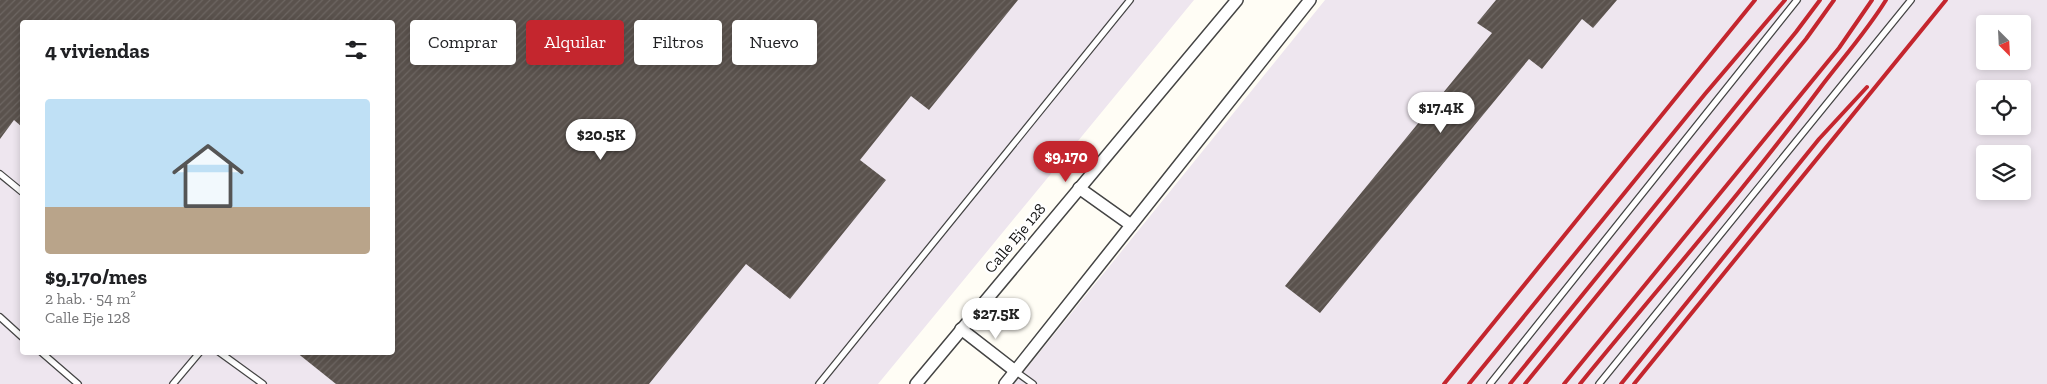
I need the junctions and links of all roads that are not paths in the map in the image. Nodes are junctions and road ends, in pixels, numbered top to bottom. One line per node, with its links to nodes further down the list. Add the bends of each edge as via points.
1 (1130, 0): 20 (lane)
2 (1238, 0): 7 (street, Calle Eje 128)
3 (1310, 0): 9 (street)
4 (1797, 0): 24 (lane)
5 (1910, 0): 25 (lane)
6 (0, 174): 8 (lane)
7 (1079, 188): 9 (street); 11 (street, Calle Eje 128)
8 (20, 190)
9 (1131, 225): 16 (street)
10 (0, 318): 12 (lane)
11 (961, 329): 16 (street); 21 (street, Calle Eje 128)
12 (20, 335)
13 (44, 355): 17 (lane)
14 (197, 355): 18 (lane)
15 (223, 355): 19 (lane)
16 (1015, 371): 22 (street); 23 (lane)
17 (78, 384)
18 (172, 384)
19 (263, 384)
20 (819, 384)
21 (916, 384)
22 (1005, 384)
23 (1033, 384)
24 (1490, 384)
25 (1599, 384)

